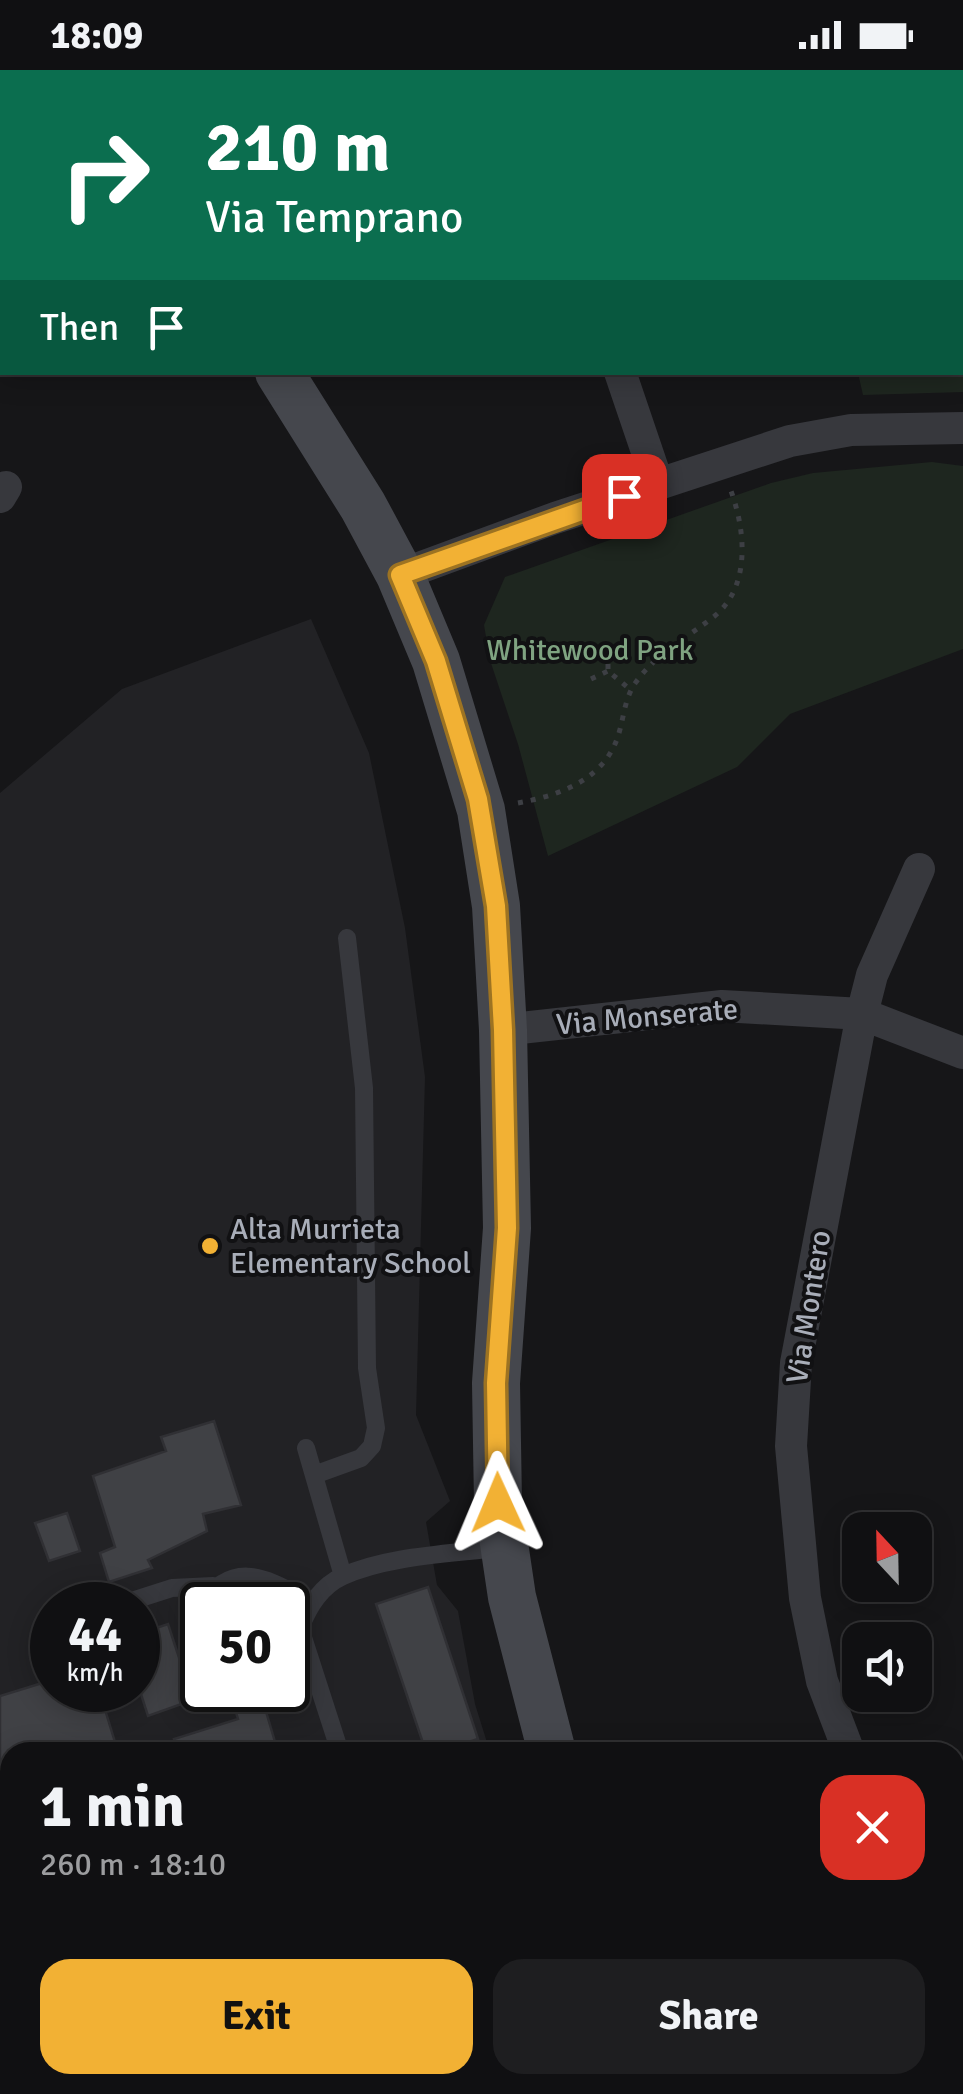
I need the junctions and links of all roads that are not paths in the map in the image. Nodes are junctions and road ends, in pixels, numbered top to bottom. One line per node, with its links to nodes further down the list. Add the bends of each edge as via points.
1 (280, 375): 5 (main road)
2 (621, 375): 4 (street)
3 (963, 428): 4 (street, via 852,430 790,441)
4 (658, 484): 5 (street)
5 (400, 575): 9 (main road, via 436,661 481,810 496,906)
6 (918, 869): 8 (street, Via Montero)
7 (347, 938): 12 (lane, via 364,1088 367,1368 376,1428 361,1458)
8 (862, 1014): 9 (street, Via Monserate, via 722,1006); 10 (street, Via Monserate); 21 (street, Via Montero, via 796,1364 791,1446 805,1598 822,1681)
9 (503, 1030): 13 (main road, via 507,1228 496,1383)
10 (963, 1053)
11 (306, 1448): 12 (lane)
12 (314, 1475): 14 (lane)
13 (504, 1546): 14 (lane, via 386,1562); 20 (main road)
14 (343, 1576): 17 (lane)
15 (223, 1582): 16 (lane, via 253,1576)
16 (266, 1582)
17 (310, 1602)
18 (310, 1659): 19 (lane)
19 (337, 1742)
20 (549, 1742)
21 (845, 1742)

